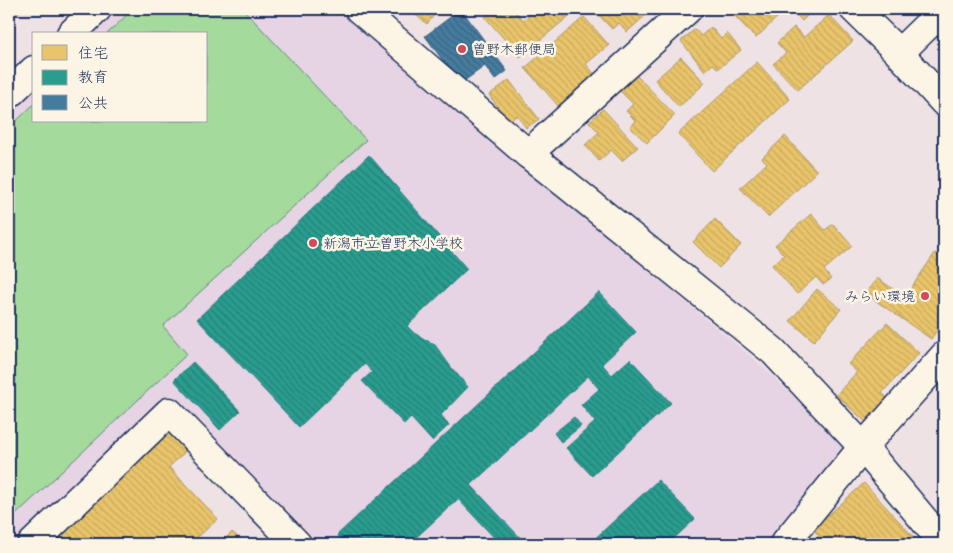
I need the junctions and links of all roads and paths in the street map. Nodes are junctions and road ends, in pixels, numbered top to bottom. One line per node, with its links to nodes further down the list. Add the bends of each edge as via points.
1 (97, 9): 6 (street)
2 (359, 9): 11 (street)
3 (688, 9): 11 (street)
4 (854, 9): 7 (street)
5 (944, 9): 7 (street)
6 (73, 32)
7 (899, 53): 10 (street)
8 (32, 72): 9 (street)
9 (9, 94)
10 (944, 102)
11 (528, 154): 13 (street, via 773,350)
12 (944, 356): 13 (street)
13 (863, 447): 16 (street); 17 (street)
14 (284, 540): 15 (street, via 169,412)
15 (32, 544)
16 (784, 544)
17 (944, 544)

